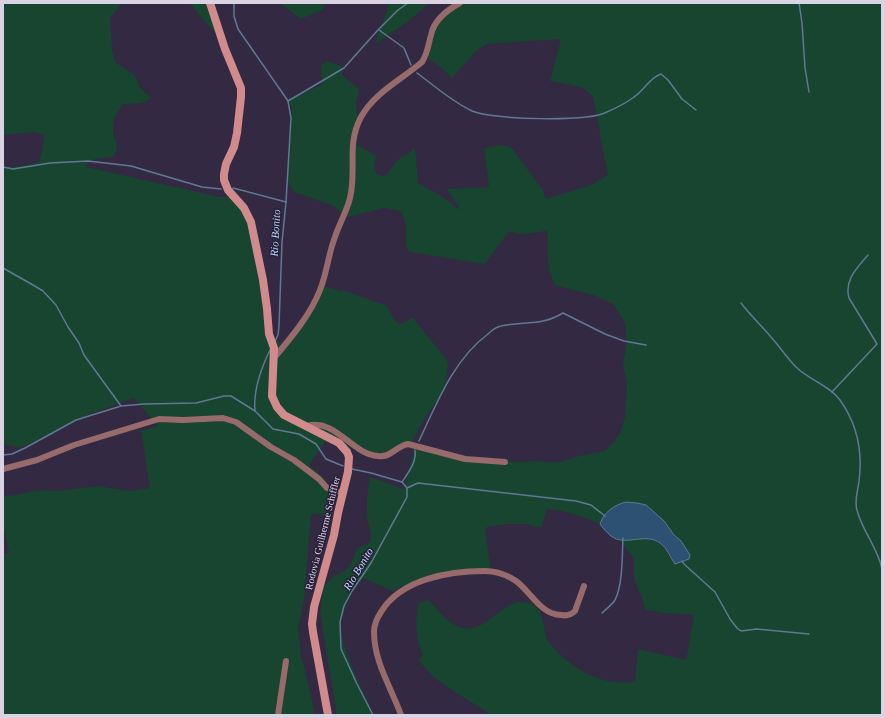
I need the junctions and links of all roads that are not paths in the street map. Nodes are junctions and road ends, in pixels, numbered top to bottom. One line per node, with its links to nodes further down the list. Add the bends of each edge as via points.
1 (210, 3): 3 (street, Rodovia Guilherme Schiffler, via 241,88 237,133 226,164 224,180 228,190 244,208 251,222 263,280 268,334)
2 (460, 3): 3 (street, via 444,13 436,24 422,62 384,90 362,115 353,140 350,199 334,239 320,291 312,307)
3 (274, 358): 4 (street, Rodovia Guilherme Schiffler, via 271,390 274,402 284,415)
4 (307, 426): 5 (street, via 318,425 332,429 359,450 378,456 386,456 401,445 408,444 465,459); 7 (street, Rodovia Guilherme Schiffler, via 339,443 347,452 348,472)
5 (505, 462)
6 (3, 469): 7 (street, via 159,419 224,418 236,422 294,460 327,488)
7 (343, 493): 11 (street, Rodovia Guilherme Schiffler, via 312,620)
8 (584, 586): 12 (street, via 575,611 565,616 543,609 518,582 503,574 492,572 440,576 412,585 397,594 380,613 374,630 381,668)
9 (286, 661): 10 (street)
10 (278, 715)
11 (328, 715)
12 (401, 715)

